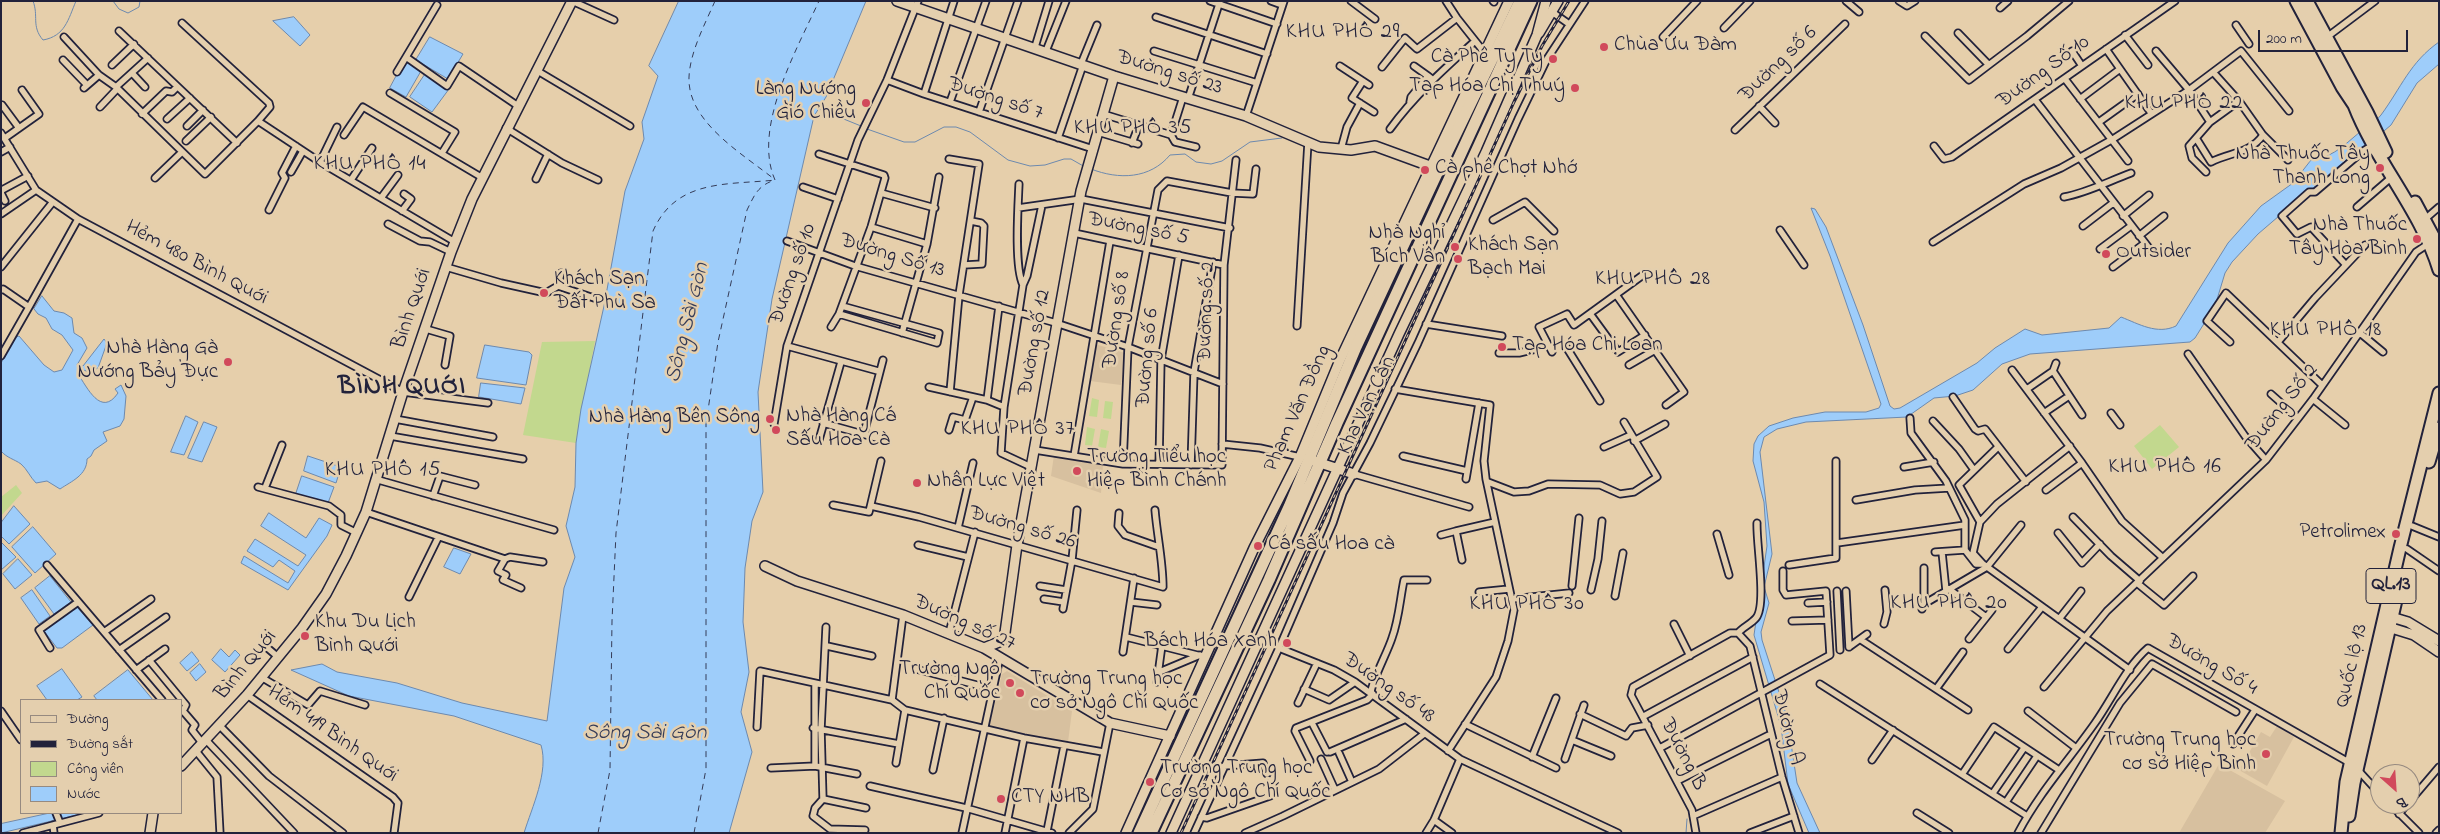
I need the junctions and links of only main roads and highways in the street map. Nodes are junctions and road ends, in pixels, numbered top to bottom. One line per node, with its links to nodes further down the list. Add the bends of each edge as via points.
1 (572, 1): 30 (main road, Bình Quới, via 481,176 451,252 357,534 326,594 247,695)
2 (897, 1): 9 (main road, Đường số 23)
3 (1509, 1): 14 (main road, Phạm Văn Đồng)
4 (1520, 1): 14 (highway, Phạm Văn Đồng)
5 (1531, 1): 21 (highway, Phạm Văn Đồng)
6 (1558, 1): 10 (main road)
7 (2296, 1): 12 (highway)
8 (2307, 1): 12 (highway)
9 (917, 4): 11 (main road, Đường số 23, via 948,18)
10 (1545, 5): 22 (main road, via 1537,35 1486,152)
11 (1114, 76): 14 (main road, Đường số 23, via 1246,116 1318,147 1342,145 1351,150 1375,146); 27 (main road, Đường số 12, via 1083,180 1017,545 1004,640)
12 (2357, 103): 13 (highway)
13 (2383, 153): 15 (highway); 15 (highway, via 2424,220)
14 (1435, 168): 20 (highway, Phạm Văn Đồng)
15 (2433, 246): 16 (highway)
16 (2439, 270)
17 (2439, 393): 18 (highway, Quốc lộ 13 / QL.13)
18 (2437, 411): 25 (highway, Quốc lộ 13 / QL.13)
19 (2439, 428): 25 (highway, Quốc lộ 13 / QL.13)
20 (1304, 458): 21 (main road); 29 (main road, Phạm Văn Đồng, via 1254,548 1202,656); 35 (highway, Phạm Văn Đồng, via 1289,507)
21 (1320, 463): 22 (main road); 36 (highway, Phạm Văn Đồng)
22 (1338, 468): 23 (main road); 37 (main road)
23 (1354, 474)
24 (765, 566): 27 (main road, Đường số 27, via 797,581 903,615)
25 (2387, 622): 26 (main road, via 2414,626); 28 (main road); 31 (highway, Quốc lộ 13 / QL.13)
26 (2439, 641)
27 (984, 648): 29 (main road, Đường số 27, via 1110,723)
28 (2439, 652)
29 (1170, 736): 34 (main road, Phạm Văn Đồng)
30 (182, 765)
31 (2354, 766): 38 (highway, Quốc lộ 13 / QL.13, via 2342,803); 39 (highway, Quốc lộ 13 / QL.13)
32 (154, 814): 33 (main road)
33 (150, 833)
34 (1126, 833)
35 (1139, 833)
36 (1151, 833)
37 (1171, 833)
38 (2341, 833)
39 (2348, 833)

